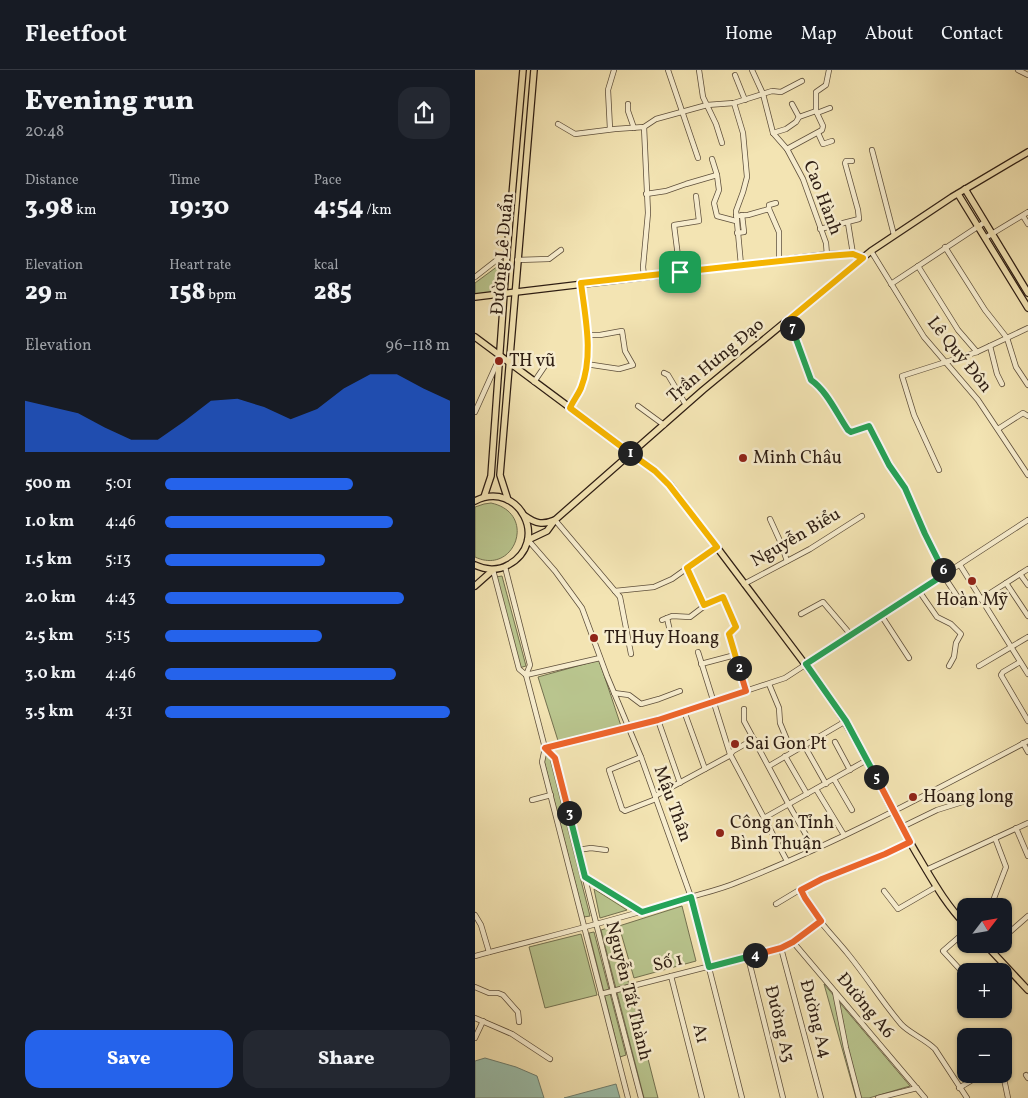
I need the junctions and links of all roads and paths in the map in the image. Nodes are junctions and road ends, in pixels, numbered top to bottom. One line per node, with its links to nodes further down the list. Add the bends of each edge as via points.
1 (523, 70): 59 (main road, Đường Lê Duẩn)
2 (533, 70): 63 (main road, Đường Lê Duẩn)
3 (614, 70): 25 (street, via 608,90)
4 (668, 70): 19 (street)
5 (699, 70): 17 (street, via 700,87)
6 (752, 70): 12 (street, Cao Hành)
7 (829, 70): 20 (street, via 826,85 816,92)
8 (1018, 70): 10 (street)
9 (735, 75): 13 (street)
10 (1028, 75)
11 (802, 80): 12 (street, via 781,92)
12 (763, 94): 13 (street); 26 (street, Cao Hành)
13 (745, 100): 14 (street)
14 (734, 103): 17 (street); 46 (street, via 743,133 747,177 735,211)
15 (628, 104): 24 (street)
16 (792, 104): 21 (street)
17 (707, 106): 19 (street); 29 (street)
18 (830, 108): 20 (street)
19 (681, 112): 23 (street); 33 (street)
20 (817, 112): 21 (street); 27 (street, via 823,129)
21 (799, 117): 26 (street, via 792,125)
22 (558, 124): 25 (street, via 575,134)
23 (644, 127): 24 (street); 38 (street)
24 (634, 128): 25 (street)
25 (610, 129)
26 (773, 133): 30 (street, Cao Hành)
27 (819, 133): 28 (street, via 823,144); 30 (street)
28 (832, 141)
29 (722, 143)
30 (787, 149): 51 (street, Cao Hành, via 803,179)
31 (872, 150): 54 (street)
32 (1028, 152): 37 (main road, Trần Hưng Đạo)
33 (698, 158)
34 (712, 159): 36 (street)
35 (851, 161): 47 (street, via 845,163 860,218)
36 (717, 175): 38 (street, via 667,191); 46 (street, via 719,190 714,203 717,216)
37 (965, 189): 39 (main road, Trần Hưng Đạo); 48 (main road)
38 (646, 194): 68 (street)
39 (957, 194): 50 (main road); 54 (main road, Trần Hưng Đạo)
40 (696, 196): 67 (street, via 699,221 674,225)
41 (776, 203): 42 (street, via 769,205)
42 (769, 209): 44 (street); 64 (street, via 779,232)
43 (1028, 212): 45 (street)
44 (742, 215): 46 (street); 52 (street, via 745,232)
45 (1023, 216): 49 (street); 53 (street)
46 (736, 219): 52 (street)
47 (848, 222): 51 (street); 60 (street)
48 (985, 222): 50 (street); 53 (main road)
49 (1028, 224)
50 (978, 227): 55 (main road); 56 (street)
51 (820, 229): 61 (street, Cao Hành)
52 (737, 233): 65 (street)
53 (993, 234): 55 (street); 73 (main road)
54 (894, 235): 58 (main road, Trần Hưng Đạo)
55 (985, 238): 76 (main road)
56 (945, 247): 66 (street); 81 (street)
57 (561, 250): 63 (street, via 549,259)
58 (871, 251): 62 (main road, Trần Hưng Đạo); 71 (street, Lê Quý Đôn)
59 (507, 252): 69 (street); 74 (main road, Đường Lê Duẩn)
60 (853, 254): 61 (main road); 62 (main road)
61 (827, 256): 64 (main road)
62 (863, 258): 77 (main road, Trần Hưng Đạo)
63 (517, 260): 72 (main road, Đường Lê Duẩn)
64 (779, 261): 65 (main road)
65 (741, 265): 67 (main road)
66 (918, 266): 71 (street); 83 (street, via 958,330)
67 (680, 272): 68 (main road)
68 (644, 276): 70 (main road)
69 (475, 277)
70 (581, 283): 72 (main road); 79 (street)
71 (891, 284): 86 (street, Lê Quý Đôn, via 928,344)
72 (515, 292): 74 (main road); 87 (main road, Đường Lê Duẩn)
73 (1028, 293)
74 (504, 294): 75 (main road); 84 (main road, Đường Lê Duẩn)
75 (475, 297)
76 (1028, 308)
77 (786, 322): 93 (main road, Trần Hưng Đạo); 121 (street, via 793,329 811,380 848,430 851,432 869,426 905,488)
78 (1028, 328): 81 (street)
79 (588, 334): 88 (street); 88 (street, via 622,331 625,351 633,365 619,369)
80 (475, 338): 84 (main road)
81 (1007, 338): 82 (street); 92 (street, via 1016,367)
82 (990, 346): 83 (street); 91 (street)
83 (977, 352): 86 (street)
84 (500, 357): 87 (main road); 96 (street); 103 (main road, Đường Lê Duẩn, via 491,476)
85 (551, 357): 90 (street)
86 (946, 363): 99 (street, Lê Quý Đôn, via 969,388); 101 (street, via 902,376 914,415)
87 (509, 364): 90 (main road); 104 (main road, Đường Lê Duẩn, via 501,475)
88 (586, 364): 95 (street, via 581,386)
89 (665, 373): 93 (street)
90 (534, 382): 95 (main road)
91 (1002, 384)
92 (1028, 384)
93 (686, 405): 98 (main road, Trần Hưng Đạo)
94 (638, 406): 98 (street)
95 (570, 408): 100 (main road)
96 (475, 412)
97 (1028, 416): 99 (street, via 1023,413)
98 (664, 425): 100 (main road, Trần Hưng Đạo)
99 (998, 429): 102 (street, Lê Quý Đôn)
100 (631, 454): 109 (main road, Trần Hưng Đạo); 113 (main road, via 669,485)
101 (939, 470)
102 (1028, 475)
103 (485, 497): 104 (main road); 105 (main road)
104 (508, 500): 106 (main road)
105 (475, 501)
106 (525, 516): 109 (main road, via 537,523); 112 (main road)
107 (862, 516): 114 (street, Nguyễn Biểu)
108 (770, 519): 114 (street)
109 (555, 520): 112 (main road, Trần Hưng Đạo, via 547,530); 127 (street)
110 (1026, 522): 111 (street); 116 (street)
111 (1028, 528)
112 (528, 540): 117 (main road, via 524,552); 141 (street, Mậu Thân, via 582,608)
113 (717, 547): 118 (street); 124 (main road)
114 (787, 562): 124 (street, Nguyễn Biểu)
115 (475, 565): 120 (main road)
116 (960, 565): 121 (street); 129 (street)
117 (505, 567): 120 (main road); 150 (street, Nguyễn Tất Thành, via 530,665)
118 (687, 568): 127 (street, via 654,587); 130 (street)
119 (1028, 569): 122 (street)
120 (493, 570): 126 (main road); 150 (street, Nguyễn Tất Thành, via 519,669)
121 (945, 574): 128 (street); 129 (street, via 963,605)
122 (1020, 574): 123 (street); 125 (street)
123 (1006, 583): 129 (street); 133 (street)
124 (744, 584): 146 (main road)
125 (1028, 585)
126 (475, 586)
127 (615, 591): 139 (street, via 620,597)
128 (919, 591): 132 (street); 147 (street, via 937,617 961,634)
129 (980, 597): 137 (street)
130 (704, 605): 136 (street, via 690,617 664,619); 140 (street, via 723,597 736,627 729,634)
131 (801, 614): 134 (street, via 823,602)
132 (881, 615): 134 (street); 142 (street)
133 (1028, 616)
134 (851, 635): 146 (street)
135 (1028, 637): 137 (street)
136 (672, 640)
137 (1011, 648): 144 (street); 148 (street)
138 (697, 652): 145 (street)
139 (631, 654)
140 (735, 654): 145 (street); 153 (street)
141 (600, 658): 150 (street); 154 (street, Mậu Thân)
142 (909, 658)
143 (1028, 661): 144 (street)
144 (1021, 663): 149 (street); 160 (street, via 1001,675)
145 (701, 664): 155 (street)
146 (806, 664): 151 (street); 159 (main road)
147 (949, 666)
148 (979, 666)
149 (1028, 674)
150 (526, 676): 166 (street, Nguyễn Tất Thành)
151 (769, 684): 153 (street); 167 (street)
152 (680, 691): 154 (street, via 641,704 626,693)
153 (746, 691): 155 (street)
154 (614, 693): 161 (street, Mậu Thân)
155 (714, 701): 157 (street); 169 (street)
156 (744, 709): 162 (street, via 743,719)
157 (684, 711): 158 (street); 174 (street)
158 (658, 720): 161 (street); 177 (street)
159 (846, 721): 165 (street); 172 (main road)
160 (1028, 721)
161 (629, 728): 166 (street); 171 (street, Mậu Thân)
162 (754, 739): 169 (street); 173 (street)
163 (835, 742): 175 (street)
164 (1025, 742): 168 (street); 187 (street)
165 (804, 745): 167 (street); 178 (street)
166 (545, 748): 181 (street, Nguyễn Tất Thành, via 542,762); 196 (street, Nguyễn Tất Thành, via 555,758)
167 (792, 752): 170 (street)
168 (1028, 752)
169 (730, 754): 174 (street); 188 (street)
170 (785, 756): 173 (street); 180 (street)
171 (641, 757): 182 (street, Mậu Thân); 182 (street, via 609,770 622,809)
172 (867, 760): 175 (street); 187 (main road)
173 (769, 766): 185 (street)
174 (705, 769): 177 (street)
175 (850, 770): 176 (street)
176 (834, 779): 178 (street); 186 (street)
177 (680, 783): 182 (street)
178 (826, 784): 179 (street)
179 (817, 789): 180 (street); 192 (street)
180 (807, 794): 185 (street)
181 (551, 795): 184 (street); 214 (street, Nguyễn Tất Thành)
182 (655, 797): 205 (street, Mậu Thân)
183 (973, 799): 190 (street, via 937,810)
184 (532, 800)
185 (789, 805): 188 (street); 195 (street)
186 (852, 810)
187 (893, 812): 190 (main road); 192 (street)
188 (764, 818): 199 (street)
189 (1028, 823): 191 (street)
190 (902, 828): 194 (main road)
191 (1016, 828): 193 (street); 198 (street)
192 (844, 835): 195 (street)
193 (995, 838): 200 (street); 206 (street, via 1006,867)
194 (910, 842): 200 (main road); 203 (street)
195 (814, 849): 199 (street)
196 (578, 850): 197 (street); 201 (street, Nguyễn Tất Thành)
197 (606, 850)
198 (1028, 856)
199 (787, 861): 205 (street)
200 (926, 870): 202 (main road)
201 (585, 877): 208 (street); 213 (street, Nguyễn Tất Thành)
202 (936, 887): 204 (street, via 898,910); 210 (main road)
203 (801, 890): 207 (street); 212 (street)
204 (884, 891)
205 (691, 897): 208 (street); 224 (street, Mậu Thân)
206 (994, 898)
207 (776, 904)
208 (642, 912): 213 (street)
209 (475, 915): 219 (street)
210 (957, 915)
211 (1028, 916): 215 (street)
212 (821, 921): 217 (street, Số 1); 241 (street, via 901,1024 928,1043 943,1059)
213 (597, 925): 214 (street); 228 (street, Nguyễn Tất Thành)
214 (585, 928): 219 (street); 230 (street, Nguyễn Tất Thành)
215 (1013, 930)
216 (957, 939): 223 (street, via 943,951)
217 (793, 942): 218 (street, Số 1); 229 (street, Đường A6)
218 (781, 948): 222 (street, Số 1); 248 (street, Đường A4)
219 (489, 952): 221 (street)
220 (993, 953): 227 (main road)
221 (475, 956)
222 (748, 957): 224 (street, Số 1); 247 (street, Đường A3)
223 (957, 966)
224 (709, 967): 225 (street, Số 1); 246 (street, Mậu Thân)
225 (671, 976): 228 (street, Số 1); 245 (street, A1)
226 (475, 987): 233 (street, via 503,995 519,1012)
227 (1028, 990)
228 (613, 991): 230 (street, Số 1); 236 (street, Nguyễn Tất Thành)
229 (835, 991): 240 (street, Đường A6); 249 (street)
230 (601, 994): 237 (street, Nguyễn Tất Thành)
231 (475, 1018): 232 (street)
232 (483, 1021): 234 (street); 235 (street, via 512,1034)
233 (519, 1022)
234 (475, 1038)
235 (550, 1059)
236 (632, 1064): 237 (street); 244 (street, Nguyễn Tất Thành)
237 (620, 1067): 243 (street, Nguyễn Tất Thành)
238 (967, 1083): 241 (street)
239 (1005, 1083): 253 (street)
240 (917, 1088): 242 (street); 251 (street, Đường A6)
241 (959, 1088): 252 (street)
242 (897, 1096): 250 (street)
243 (628, 1098)
244 (641, 1098)
245 (701, 1098)
246 (742, 1098)
247 (783, 1098)
248 (821, 1098)
249 (859, 1098)
250 (879, 1098)
251 (925, 1098)
252 (967, 1098)
253 (1008, 1098)

